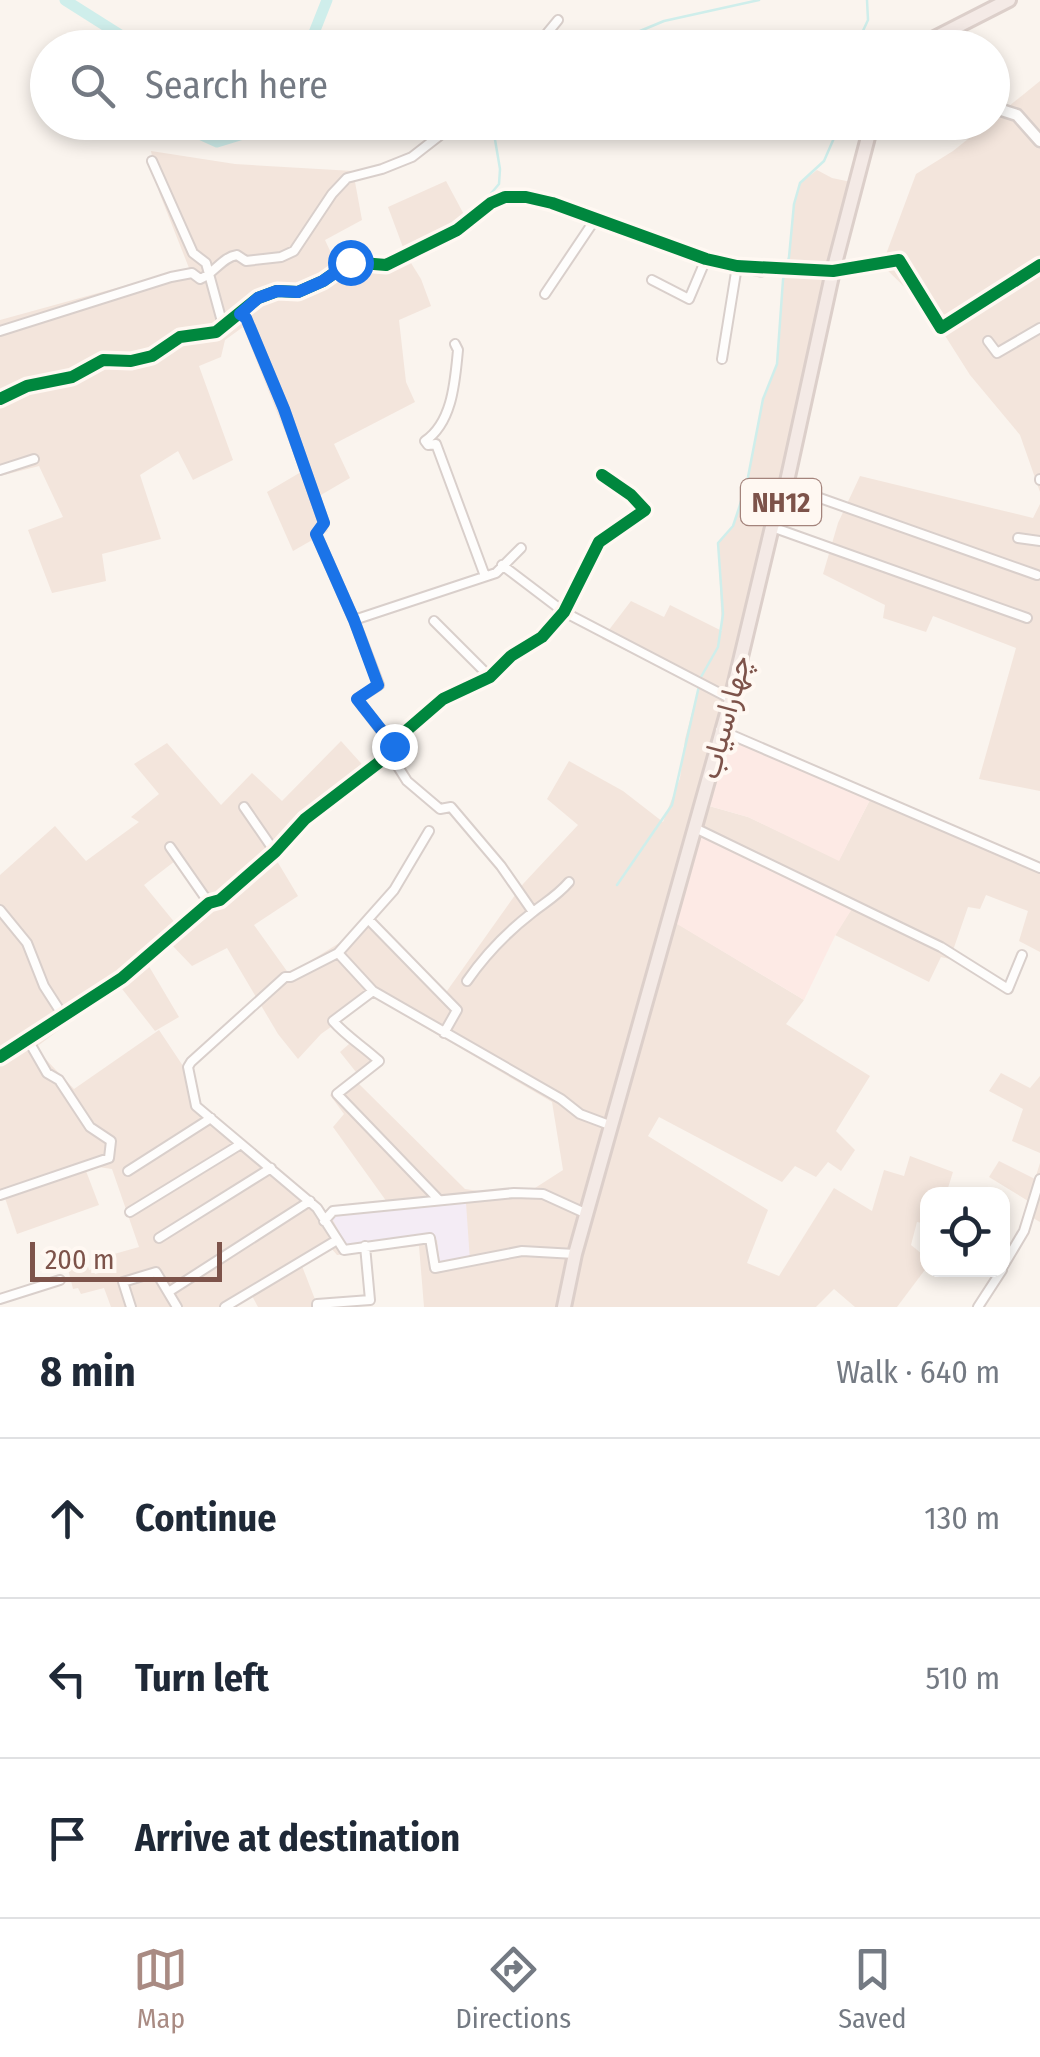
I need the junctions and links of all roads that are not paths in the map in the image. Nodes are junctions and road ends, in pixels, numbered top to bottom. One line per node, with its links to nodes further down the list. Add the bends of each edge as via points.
1 (1009, 0): 4 (highway)
2 (558, 20): 3 (street)
3 (550, 30)
4 (951, 30)
5 (1010, 113): 8 (street)
6 (433, 140): 15 (street, via 412,156 347,178 294,251 246,261 230,256)
7 (867, 140): 14 (highway, چهاراسیاب / NH12)
8 (1040, 141)
9 (152, 161): 15 (street)
10 (596, 218): 11 (street); 17 (street); 18 (street, via 505,197 386,265 350,262 298,292 258,298)
11 (706, 259): 13 (street); 16 (street, via 689,299)
12 (1040, 265): 14 (street, via 941,328 902,261)
13 (737, 266): 14 (street); 24 (street)
14 (832, 272): 30 (highway, چهاراسیاب / NH12)
15 (211, 276): 20 (street); 21 (street, via 171,278)
16 (652, 280)
17 (545, 294)
18 (240, 314): 20 (street); 40 (street, via 284,409 324,523 316,534)
19 (1040, 328): 22 (street, via 997,353)
20 (224, 329): 25 (street, via 180,337 152,356 103,360)
21 (0, 331)
22 (988, 342)
23 (455, 344): 37 (street, via 450,406 425,440 436,444)
24 (722, 359)
25 (0, 399)
26 (0, 457): 28 (street)
27 (34, 459): 28 (street)
28 (1, 469)
29 (602, 475): 38 (street, via 645,510 599,542)
30 (786, 486): 31 (highway, چهاراسیاب / NH12); 36 (street)
31 (772, 527): 39 (street); 43 (highway, چهاراسیاب / NH12)
32 (1018, 538): 33 (street)
33 (1040, 541)
34 (521, 548): 35 (street)
35 (502, 565): 37 (street); 38 (street)
36 (1037, 575)
37 (485, 576): 40 (street)
38 (564, 612): 42 (street); 43 (street)
39 (1026, 618)
40 (354, 620): 45 (street, via 378,685 357,699)
41 (434, 621): 42 (street)
42 (490, 677): 45 (street, via 443,699)
43 (732, 699): 44 (highway, چهاراسیاب / NH12)
44 (720, 730): 47 (highway, چهاراسیاب / NH12); 51 (street)
45 (392, 750): 50 (street); 55 (street, via 407,782 440,810 452,808)
46 (244, 807): 50 (street)
47 (695, 828): 58 (street, via 924,938 1008,988); 66 (highway, چهاراسیاب / NH12)
48 (429, 831): 56 (street)
49 (170, 847): 53 (street)
50 (274, 852): 53 (street)
51 (1040, 868)
52 (569, 882): 55 (street)
53 (209, 903): 61 (street, via 122,978)
54 (0, 910): 61 (street, via 27,943)
55 (533, 912): 59 (street)
56 (369, 920): 57 (street); 62 (street, via 457,1010)
57 (338, 954): 60 (street); 65 (street, via 284,978 191,1062 196,1106)
58 (1022, 955)
59 (467, 981)
60 (373, 992): 62 (street); 72 (street, via 334,1020 379,1060 337,1094)
61 (62, 1014): 63 (street)
62 (444, 1033): 66 (street)
63 (28, 1040): 64 (street); 71 (street, via 90,1127 111,1142 109,1158)
64 (0, 1057)
65 (211, 1118): 67 (street); 69 (street)
66 (612, 1126): 76 (highway, چهاراسیاب / NH12)
67 (241, 1144): 68 (street); 75 (street)
68 (270, 1168): 73 (street); 79 (street)
69 (128, 1172)
70 (1040, 1179): 74 (street)
71 (0, 1195)
72 (439, 1200): 76 (street, via 543,1194); 78 (street, via 334,1211)
73 (310, 1201): 78 (street); 86 (street)
74 (1030, 1209): 77 (street); 83 (street)
75 (130, 1212)
76 (586, 1214): 82 (highway, چهاراسیاب / NH12)
77 (1040, 1215)
78 (324, 1222): 80 (street)
79 (160, 1238)
80 (338, 1240): 81 (street, via 344,1250); 91 (street)
81 (365, 1246): 82 (street, via 430,1238 435,1268 522,1251); 92 (street, via 370,1300)
82 (575, 1254): 88 (highway, چهاراسیاب / NH12)
83 (1010, 1256)
84 (997, 1277): 93 (street)
85 (60, 1280): 87 (street)
86 (170, 1291): 89 (street, via 156,1272 123,1282); 90 (street)
87 (0, 1299)
88 (568, 1306)
89 (131, 1307)
90 (177, 1307)
91 (226, 1307)
92 (317, 1307)
93 (978, 1307)

